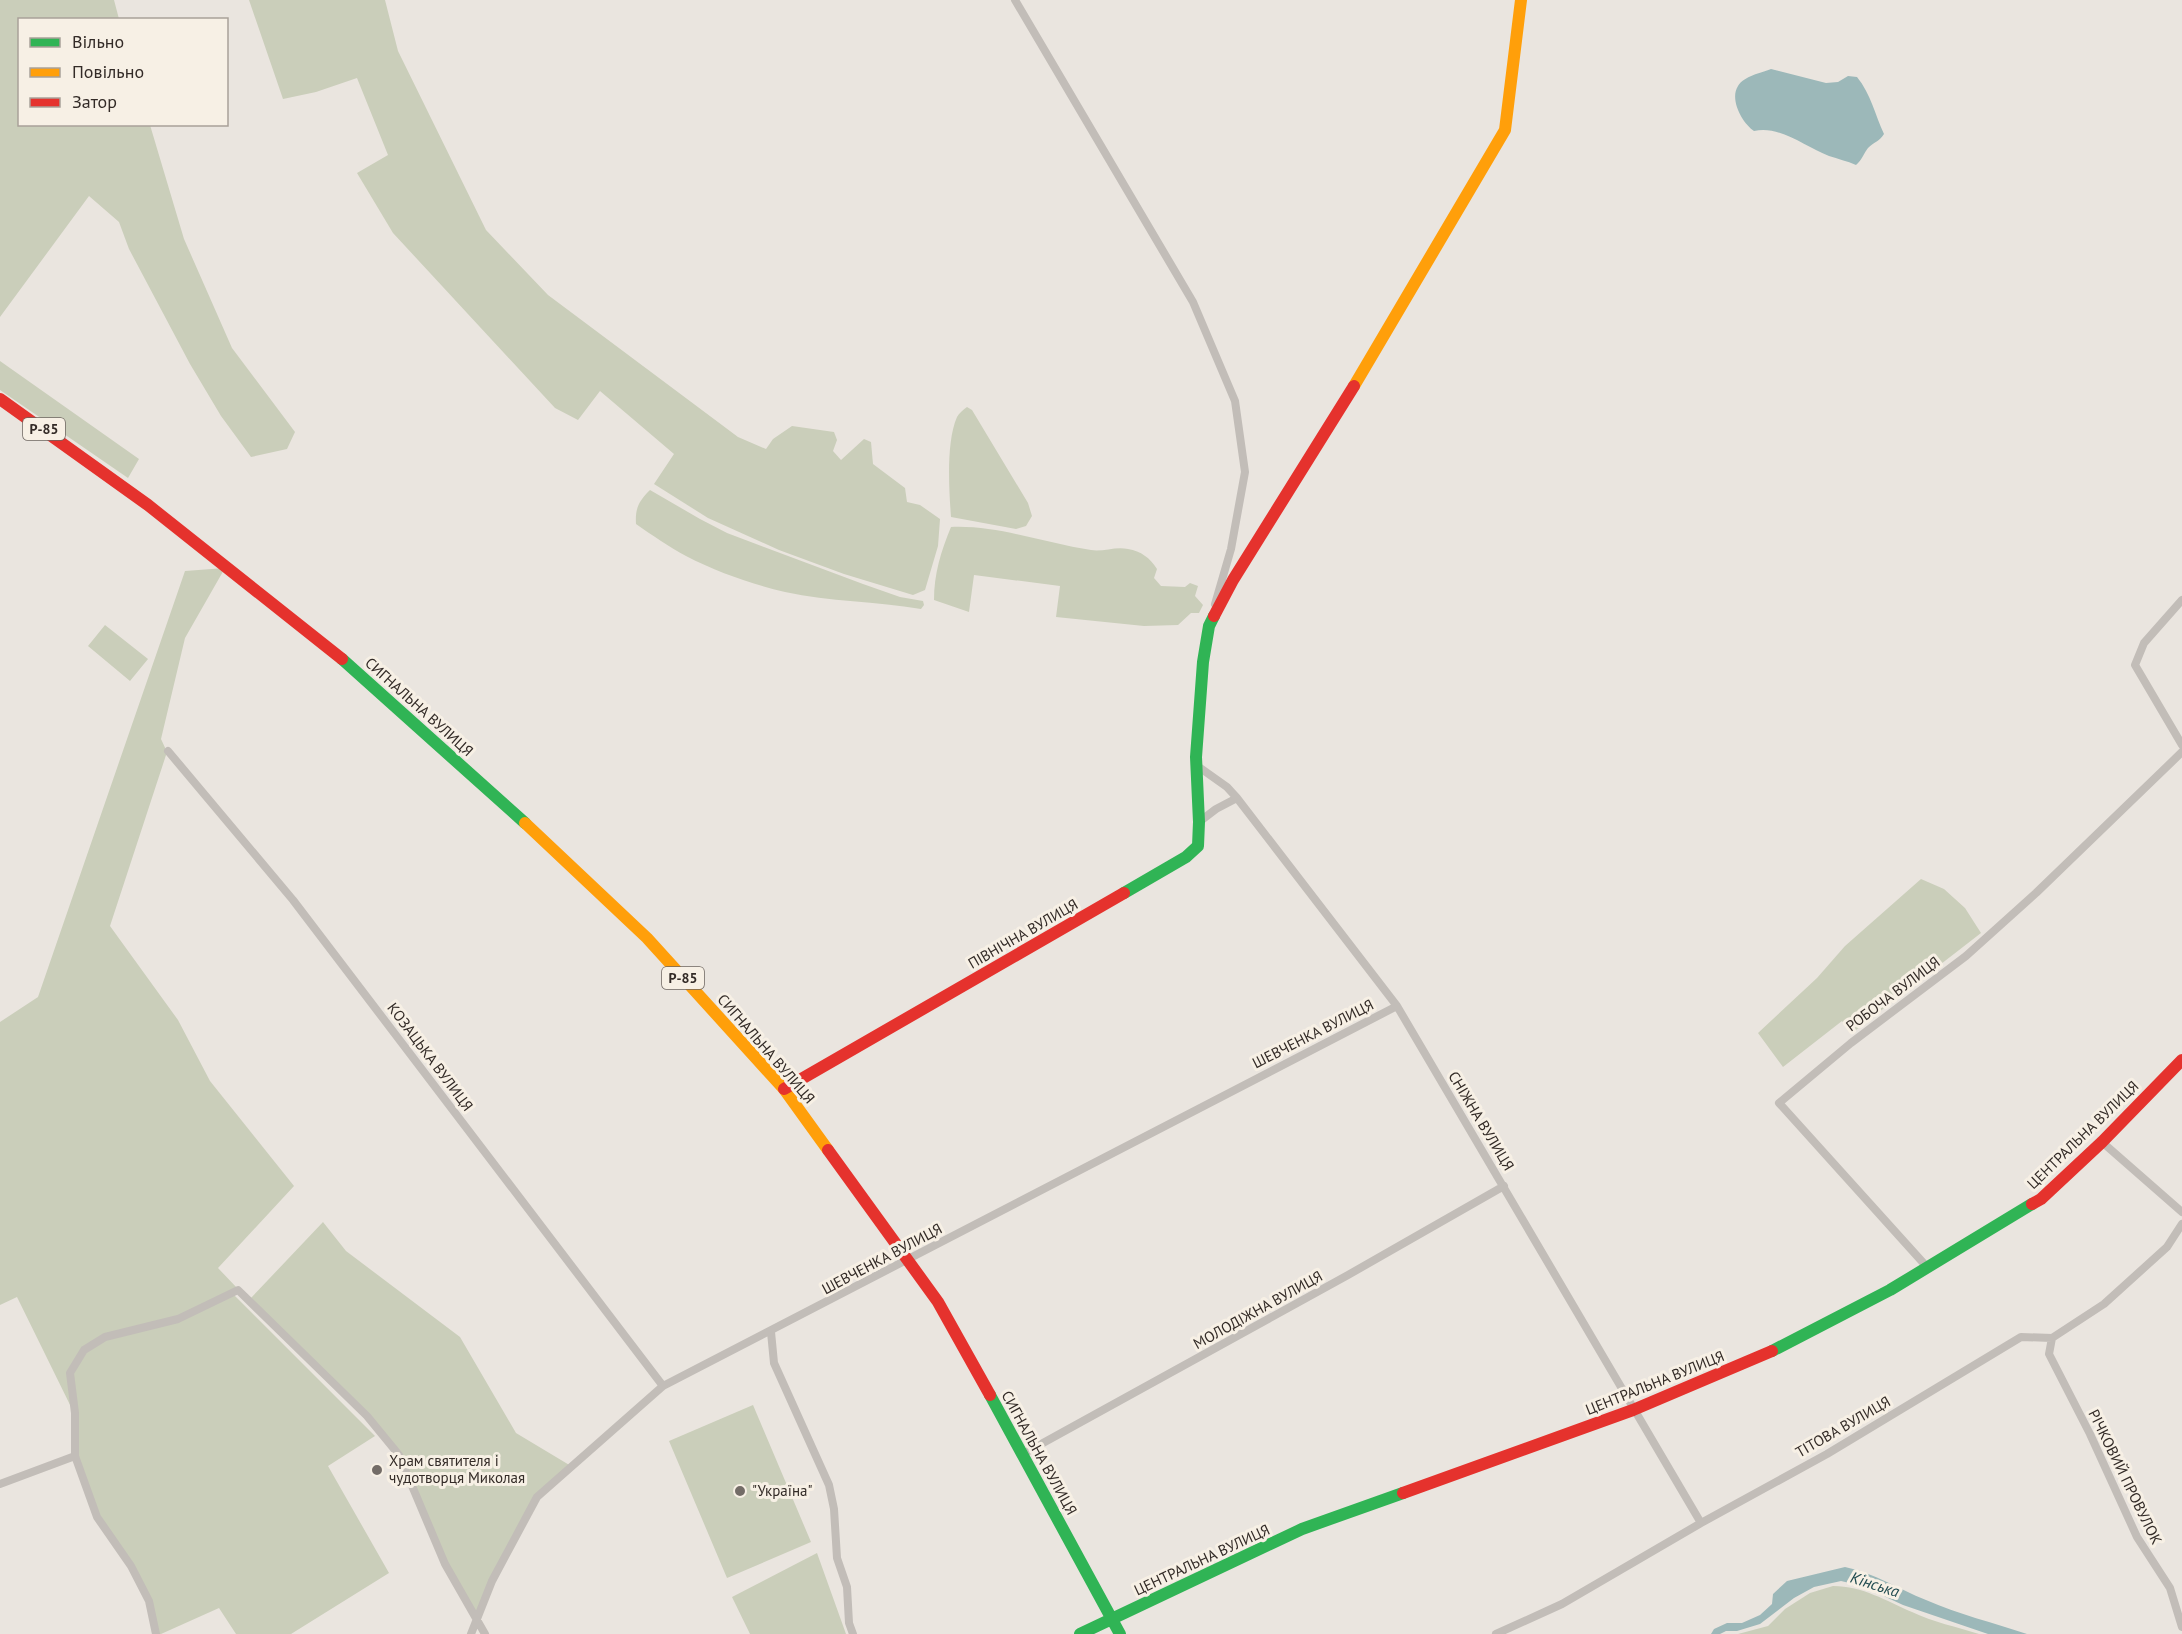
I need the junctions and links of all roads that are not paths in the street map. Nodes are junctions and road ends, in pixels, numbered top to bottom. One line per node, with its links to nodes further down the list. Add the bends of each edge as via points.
1 (1015, 0): 5 (street, via 1193,302 1235,401 1245,472 1232,549)
2 (1521, 0): 5 (street, ПІВНІЧНА ВУЛИЦЯ, via 1505,130)
3 (0, 399): 14 (street, СИГНАЛЬНА ВУЛИЦЯ / Р-85, via 148,505 337,654 647,938)
4 (2182, 600): 6 (street, via 2144,643 2135,665)
5 (1209, 626): 9 (street, ПІВНІЧНА ВУЛИЦЯ)
6 (2182, 745)
7 (168, 751): 23 (street, КОЗАЦЬКА ВУЛИЦЯ, via 293,900)
8 (2182, 752): 20 (street, РОБОЧА ВУЛИЦЯ, via 1966,956 1779,1103)
9 (1196, 761): 10 (street, СНІЖНА ВУЛИЦЯ); 11 (street, ПІВНІЧНА ВУЛИЦЯ)
10 (1236, 798): 11 (street); 12 (street, СНІЖНА ВУЛИЦЯ)
11 (1199, 822): 14 (street, ПІВНІЧНА ВУЛИЦЯ, via 1198,846 1186,857)
12 (1397, 1006): 16 (street, СНІЖНА ВУЛИЦЯ); 19 (street, ШЕВЧЕНКА ВУЛИЦЯ)
13 (2182, 1060): 15 (street, ЦЕНТРАЛЬНА ВУЛИЦЯ)
14 (784, 1089): 19 (street, СИГНАЛЬНА ВУЛИЦЯ / Р-85)
15 (2102, 1142): 17 (street); 20 (street, ЦЕНТРАЛЬНА ВУЛИЦЯ, via 2041,1199)
16 (1504, 1186): 24 (street, СНІЖНА ВУЛИЦЯ); 25 (street, МОЛОДІЖНА ВУЛИЦЯ)
17 (2182, 1212)
18 (2182, 1224): 22 (street, via 2167,1247 2104,1304)
19 (909, 1259): 21 (street, ШЕВЧЕНКА ВУЛИЦЯ); 25 (street, СИГНАЛЬНА ВУЛИЦЯ / Р-85, via 938,1302)
20 (1927, 1268): 24 (street, ЦЕНТРАЛЬНА ВУЛИЦЯ, via 1758,1358)
21 (771, 1332): 23 (street, ШЕВЧЕНКА ВУЛИЦЯ); 35 (street, via 774,1363 829,1485 837,1557 847,1587)
22 (2052, 1338): 28 (street, ТІТОВА ВУЛИЦЯ, via 2021,1337 1827,1454); 31 (street, РІЧКОВИЙ ПРОВУЛОК, via 2049,1354 2137,1537 2170,1588)
23 (663, 1386): 30 (street, ШЕВЧЕНКА ВУЛИЦЯ, via 537,1497 492,1581)
24 (1633, 1410): 28 (street, СНІЖНА ВУЛИЦЯ); 29 (street, ЦЕНТРАЛЬНА ВУЛИЦЯ, via 1302,1529)
25 (1023, 1454): 29 (street, СИГНАЛЬНА ВУЛИЦЯ / Р-85)
26 (75, 1456): 27 (street); 30 (street, via 70,1373 84,1350 105,1337 178,1319 238,1290 367,1416 399,1455 445,1564); 32 (street, via 98,1517 132,1566 149,1601)
27 (0, 1484)
28 (1701, 1523): 38 (street, ТІТОВА ВУЛИЦЯ, via 1562,1604)
29 (1111, 1619): 36 (street, ЦЕНТРАЛЬНА ВУЛИЦЯ); 37 (street, СИГНАЛЬНА ВУЛИЦЯ / Р-85)
30 (477, 1620): 33 (street, ШЕВЧЕНКА ВУЛИЦЯ); 34 (street)
31 (2182, 1627)
32 (156, 1634)
33 (471, 1634)
34 (485, 1634)
35 (853, 1634)
36 (1080, 1634)
37 (1120, 1634)
38 (1496, 1634)

